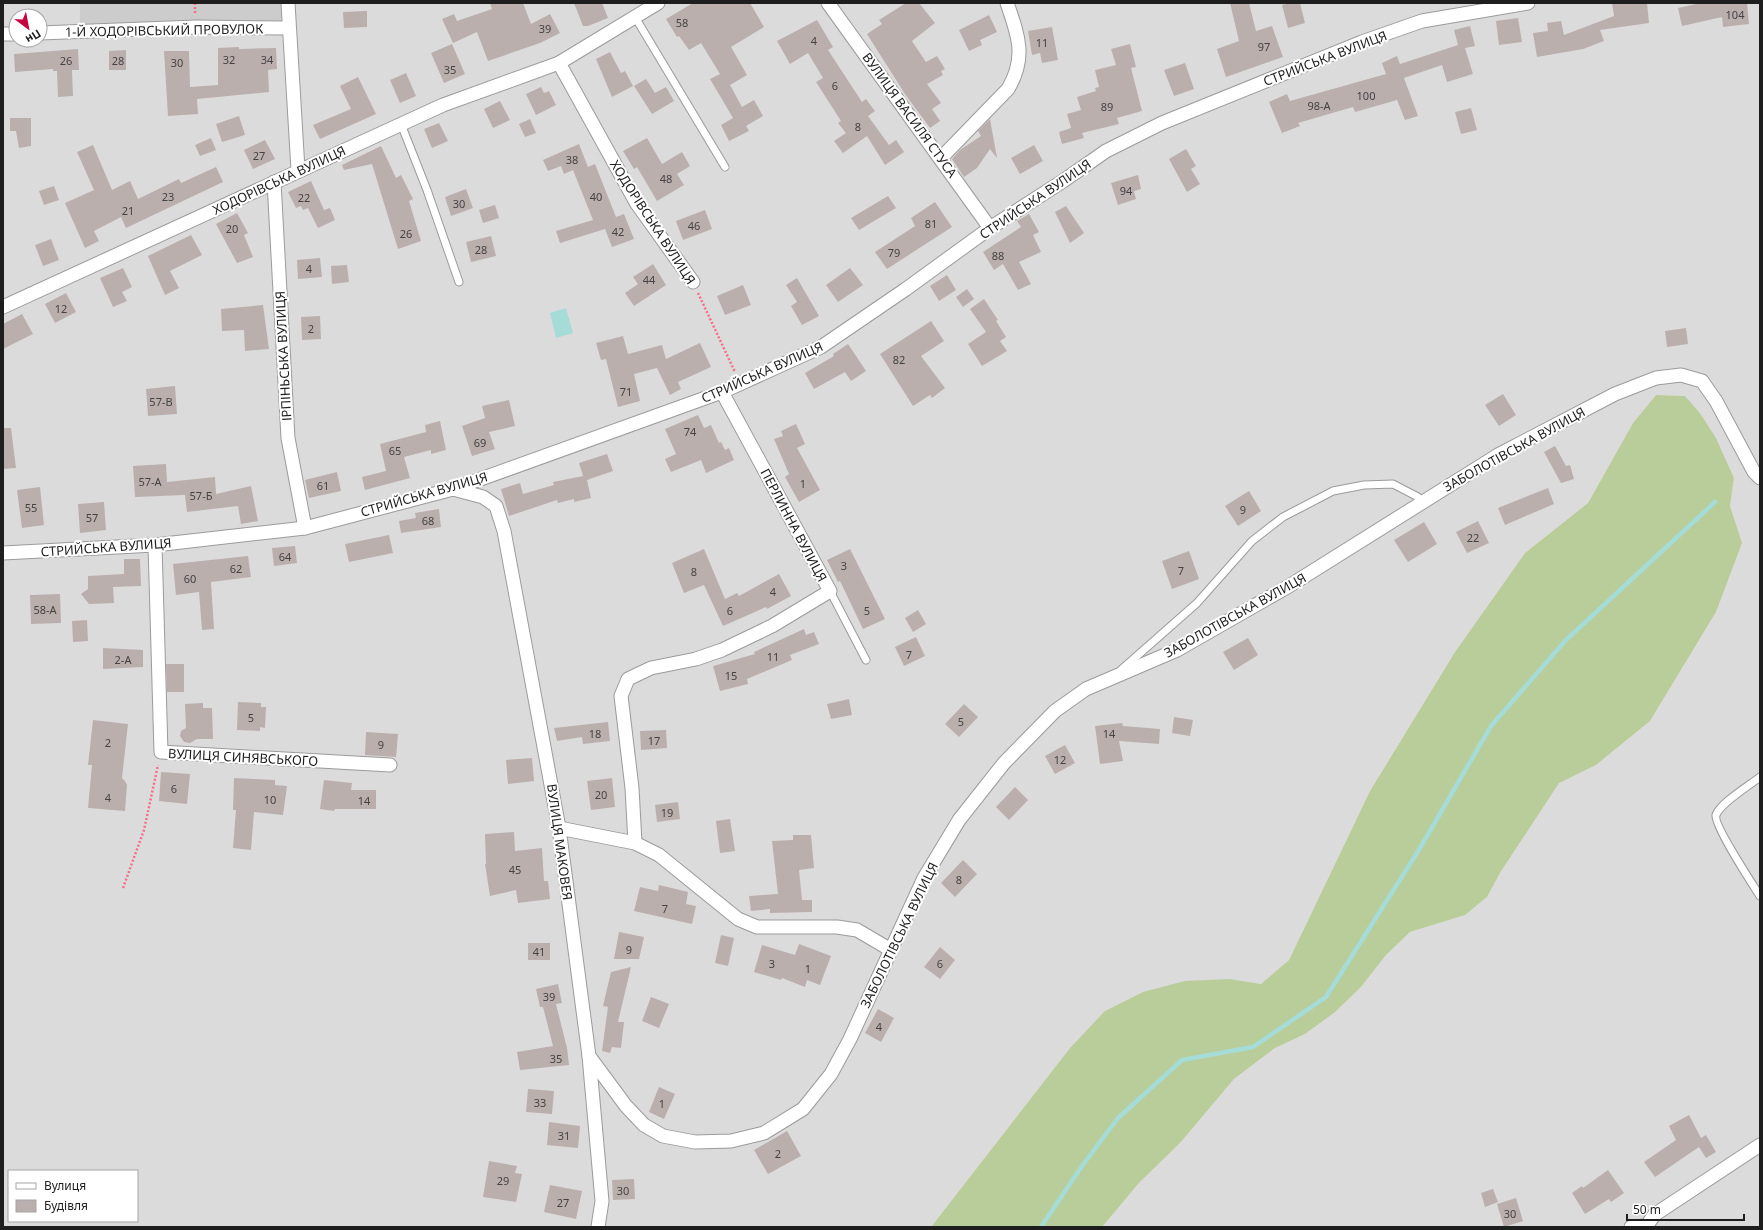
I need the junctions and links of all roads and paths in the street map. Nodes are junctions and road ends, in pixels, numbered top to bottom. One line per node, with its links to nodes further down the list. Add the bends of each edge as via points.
1 (288, 3): 7 (street)
2 (658, 3): 6 (street, ХОДОРІВСЬКА ВУЛИЦЯ)
3 (828, 3): 11 (street, ВУЛИЦЯ ВАСИЛЯ СТУСА)
4 (1007, 3): 11 (street, via 1020,45 1020,62 1015,76 1008,88)
5 (1528, 3): 15 (street, СТРИЙСЬКА ВУЛИЦЯ, via 1422,21 1362,42 1162,123 1106,151)
6 (634, 17): 9 (street, ХОДОРІВСЬКА ВУЛИЦЯ); 12 (lane)
7 (288, 28): 8 (street, 1-Й ХОДОРІВСЬКИЙ ПРОВУЛОК, via 196,27); 13 (street)
8 (48, 33)
9 (559, 63): 10 (street, ХОДОРІВСЬКА ВУЛИЦЯ, via 443,105); 17 (street, ХОДОРІВСЬКА ВУЛИЦЯ, via 637,204)
10 (400, 124): 13 (street, ХОДОРІВСЬКА ВУЛИЦЯ); 16 (lane, via 427,190)
11 (941, 158): 15 (street, ВУЛИЦЯ ВАСИЛЯ СТУСА)
12 (725, 167)
13 (298, 170): 14 (street, ХОДОРІВСЬКА ВУЛИЦЯ)
14 (274, 182): 18 (street, ХОДОРІВСЬКА ВУЛИЦЯ); 24 (street, ІРПІНЬСЬКА ВУЛИЦЯ, via 288,438)
15 (990, 228): 19 (street, СТРИЙСЬКА ВУЛИЦЯ, via 821,347)
16 (459, 282)
17 (693, 282): 19 (path, ХОДОРІВСЬКА ВУЛИЦЯ)
18 (3, 307)
19 (740, 385): 20 (street, СТРИЙСЬКА ВУЛИЦЯ)
20 (722, 392): 22 (street, СТРИЙСЬКА ВУЛИЦЯ); 27 (street, ПЕРЛИННА ВУЛИЦЯ)
21 (1760, 478): 23 (street, ЗАБОЛОТІВСЬКА ВУЛИЦЯ, via 1754,472 1716,401 1702,381 1681,375 1656,378 1615,394 1505,451)
22 (453, 489): 24 (street, СТРИЙСЬКА ВУЛИЦЯ); 33 (street, ВУЛИЦЯ МАКОВЕЯ, via 483,497 496,506 498,512 507,546)
23 (1419, 503): 29 (street, ЗАБОЛОТІВСЬКА ВУЛИЦЯ, via 1269,598 1177,650); 29 (lane, via 1418,497 1393,484 1364,485 1333,491 1283,517 1252,540 1198,603)
24 (305, 528): 25 (street, СТРИЙСЬКА ВУЛИЦЯ)
25 (155, 545): 26 (street, СТРИЙСЬКА ВУЛИЦЯ); 30 (street, ВУЛИЦЯ СИНЯВСЬКОГО)
26 (3, 553)
27 (830, 591): 28 (lane); 34 (street, ПЕРЛИННА ВУЛИЦЯ, via 772,626 722,650 696,659 651,668 628,679 621,696 632,788)
28 (866, 660)
29 (1113, 677): 37 (street, ЗАБОЛОТІВСЬКА ВУЛИЦЯ, via 1086,689 1055,711 1004,763 959,820 924,878)
30 (161, 752): 31 (street, ВУЛИЦЯ СИНЯВСЬКОГО); 35 (path, via 144,830)
31 (390, 765)
32 (1760, 776): 36 (lane, via 1724,805 1716,815 1724,838)
33 (559, 828): 34 (street); 38 (street, ВУЛИЦЯ МАКОВЕЯ)
34 (635, 843): 37 (street, via 659,855 738,919 757,927 838,927 857,930)
35 (123, 888)
36 (1760, 896)
37 (891, 950): 38 (street, ЗАБОЛОТІВСЬКА ВУЛИЦЯ, via 831,1074 803,1109 764,1133 731,1141 695,1142 664,1136 644,1125 626,1106)
38 (589, 1056): 41 (street, ВУЛИЦЯ МАКОВЕЯ, via 602,1201)
39 (1760, 1145): 40 (street, via 1654,1215)
40 (1646, 1226): 42 (street)
41 (598, 1227)
42 (1631, 1227)

